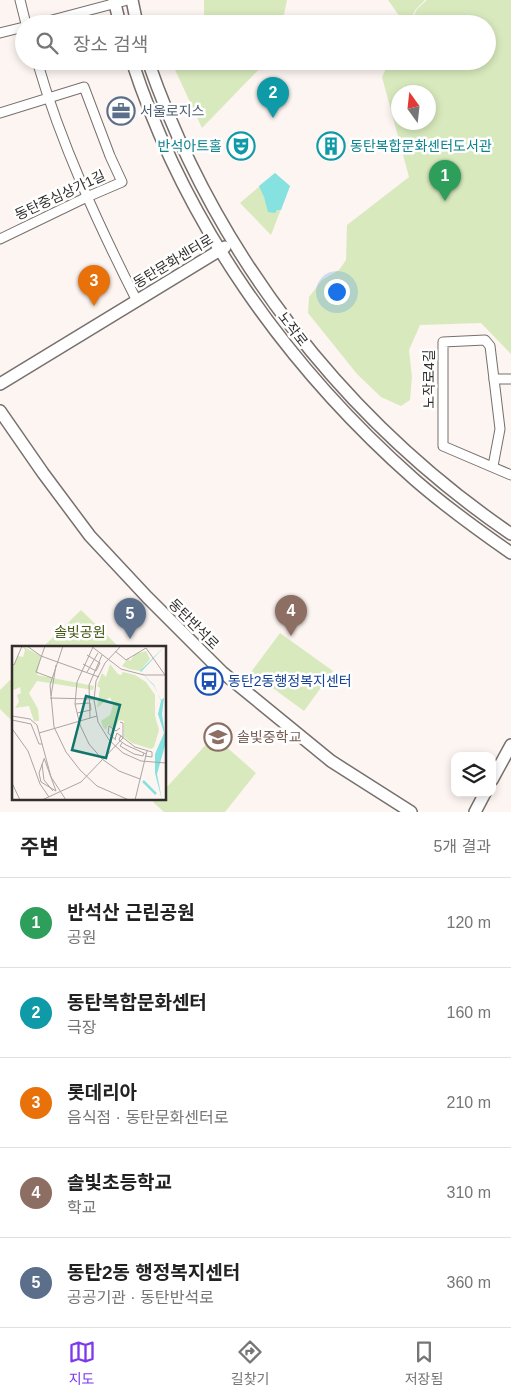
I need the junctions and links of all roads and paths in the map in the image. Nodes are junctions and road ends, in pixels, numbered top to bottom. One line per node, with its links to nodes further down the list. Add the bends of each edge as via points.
1 (20, 0): 4 (street)
2 (130, 0): 3 (street); 7 (street)
3 (114, 2): 5 (street); 6 (street)
4 (24, 15)
5 (68, 15)
6 (118, 15)
7 (134, 15)
8 (15, 30): 9 (street)
9 (0, 34)
10 (40, 70): 13 (street)
11 (135, 70): 17 (street, 노작로, via 161,137)
12 (152, 70): 16 (street, 노작로)
13 (48, 99): 14 (street, 동탄중심상가1길); 15 (street); 15 (street, 동탄중심상가1길, via 84,87 122,182)
14 (0, 113)
15 (87, 197): 18 (street, 동탄중심상가1길); 23 (street)
16 (208, 199): 17 (street, via 204,205); 19 (street, 노작로)
17 (195, 206): 20 (street, 노작로)
18 (0, 239)
19 (233, 242): 20 (street, 동탄문화센터로); 21 (street, 노작로)
20 (220, 250): 22 (street, 노작로); 23 (street, 동탄문화센터로)
21 (260, 284): 22 (street, via 251,284); 30 (street, 노작로, via 325,369 370,418 430,473)
22 (247, 292): 31 (street, 노작로, via 299,361 362,430 449,508)
23 (137, 301): 26 (street, 동탄문화센터로)
24 (494, 379): 25 (street); 28 (street, 노작로4길, via 500,429); 28 (street, 노작로4길, via 490,346 485,340 443,342 442,446)
25 (511, 379)
26 (0, 384)
27 (0, 411): 35 (street, 동탄반석로, via 90,536 222,672 331,761)
28 (493, 466): 29 (street, 노작로4길)
29 (511, 475)
30 (511, 534)
31 (511, 553)
32 (511, 745): 33 (street)
33 (496, 773)
34 (483, 797): 36 (street)
35 (411, 812)
36 (475, 812)

